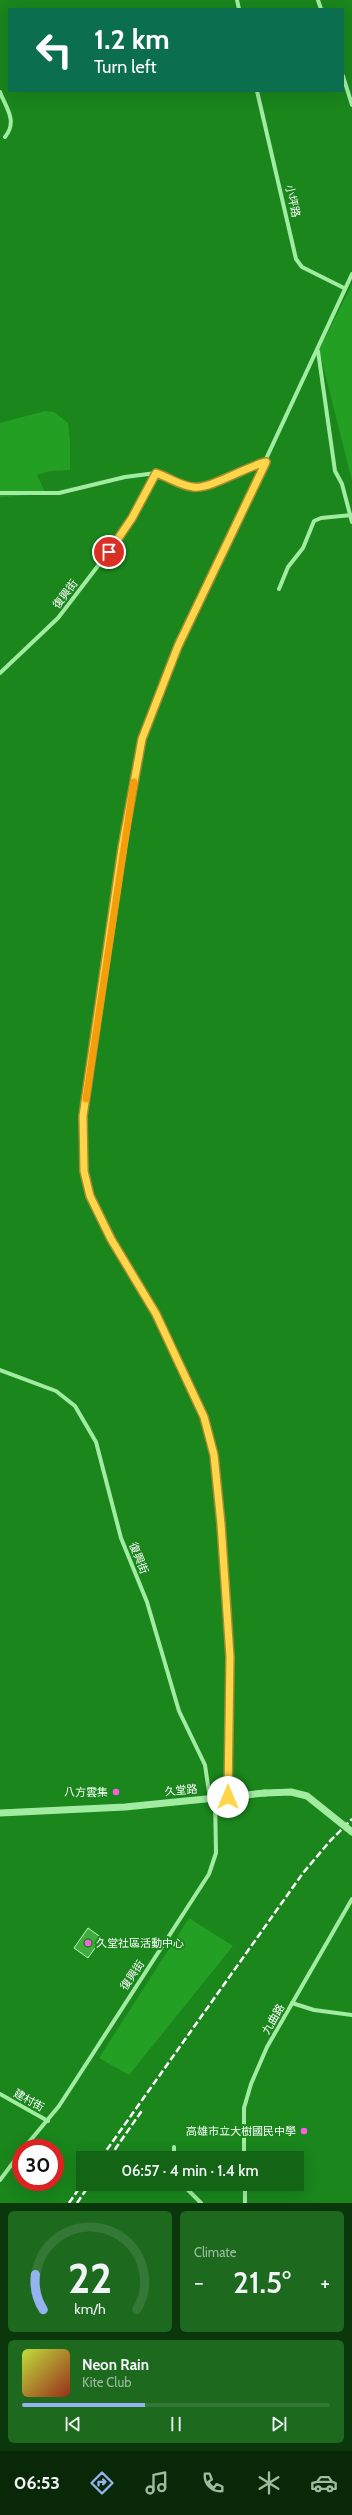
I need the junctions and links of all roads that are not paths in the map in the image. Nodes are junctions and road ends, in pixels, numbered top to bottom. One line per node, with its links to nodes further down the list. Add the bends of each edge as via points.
1 (344, 79): 4 (street)
2 (0, 92): 5 (street, via 12,121 12,129)
3 (257, 92): 7 (street, 小坪路, via 296,259 302,268)
4 (352, 105)
5 (5, 136)
6 (352, 274): 7 (street)
7 (344, 288): 8 (street)
8 (318, 351): 9 (street); 12 (street, via 334,471 342,484)
9 (266, 462): 10 (street, via 252,465 209,485 196,488); 17 (street, via 178,646 142,739 122,848 83,1116 84,1171 90,1196 111,1239 162,1327 204,1417 214,1455 230,1657)
10 (156, 473): 11 (street, via 125,477 60,493); 15 (street, 復興街, via 117,540 62,612 49,628)
11 (0, 493)
12 (351, 515): 13 (street); 14 (street, via 314,521 303,548 288,567)
13 (352, 522)
14 (279, 589)
15 (0, 673)
16 (0, 1370): 18 (street, 復興街, via 56,1391 75,1406 96,1442 121,1538 147,1602 179,1711 205,1765)
17 (228, 1797): 18 (street, 久堂路); 20 (street, 久堂路, bridge, via 291,1792 307,1796)
18 (212, 1798): 19 (street, 久堂路); 25 (street, 復興街, via 216,1853 209,1874)
19 (0, 1813)
20 (352, 1832)
21 (352, 1899): 22 (street, 九曲路)
22 (292, 2003): 23 (street, via 314,2010); 27 (street, 九曲路, via 267,2047 251,2084 244,2108)
23 (352, 2015)
24 (0, 2094): 25 (street, 建村街)
25 (48, 2121): 26 (street, 復興街)
26 (31, 2139)
27 (244, 2151)
28 (12, 2164): 29 (street)
29 (0, 2180)
30 (189, 2191): 32 (street)
31 (245, 2191): 33 (street)
32 (201, 2203)
33 (245, 2203)

